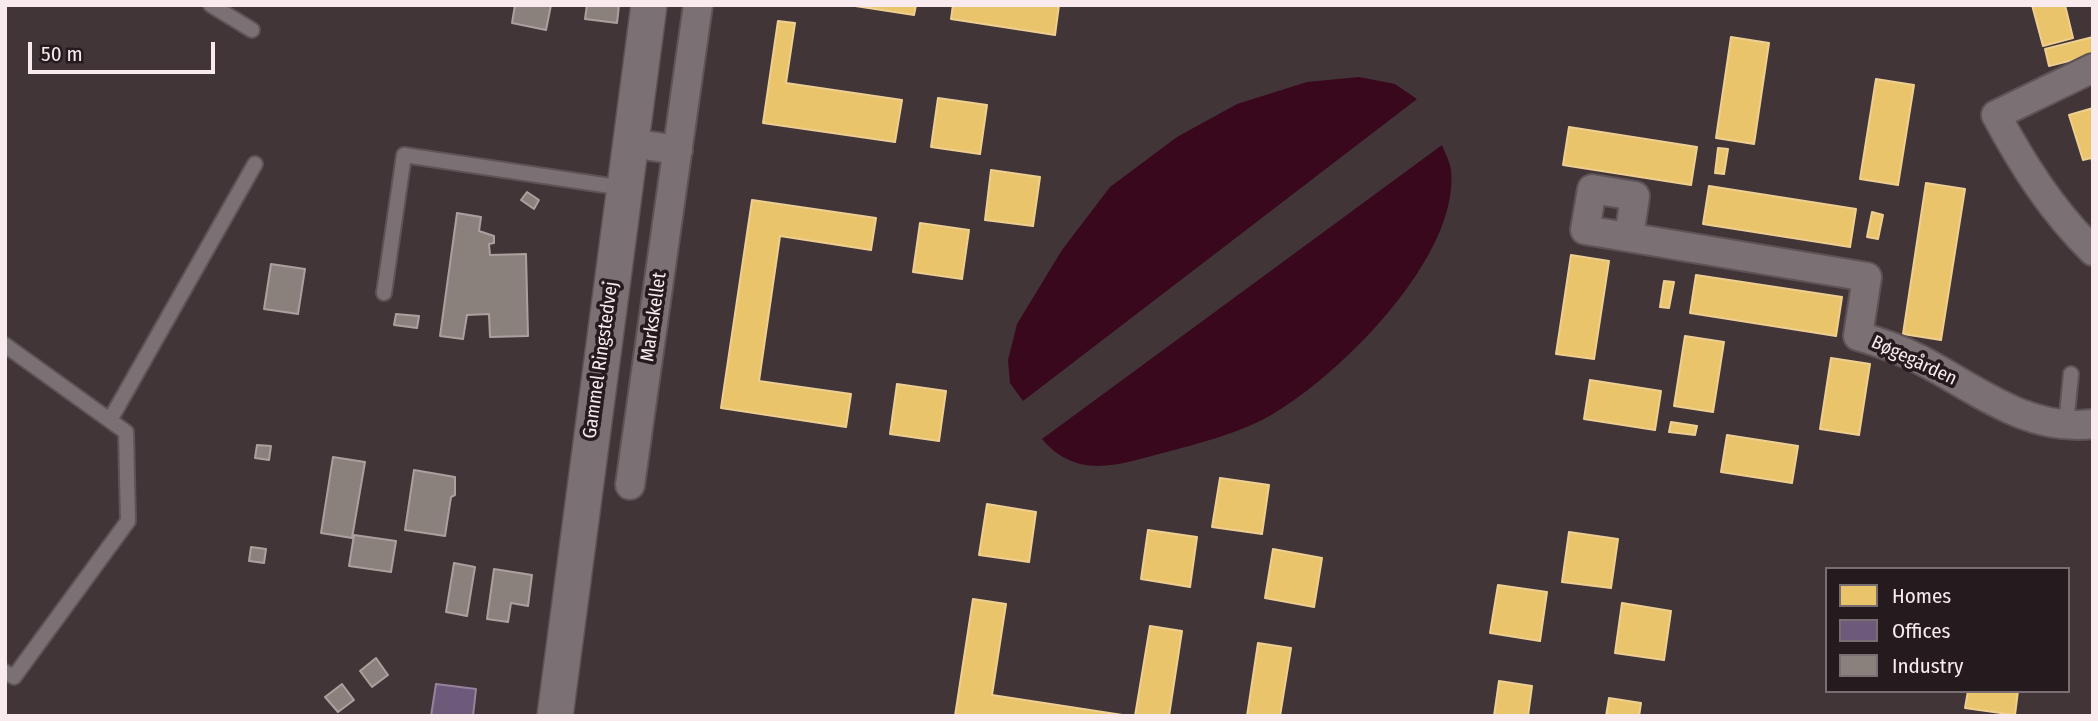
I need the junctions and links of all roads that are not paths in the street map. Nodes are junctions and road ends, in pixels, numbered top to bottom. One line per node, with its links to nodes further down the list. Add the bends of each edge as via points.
1 (211, 5): 4 (lane)
2 (649, 5): 6 (street, Gammel Ringstedvej)
3 (698, 5): 7 (street, Markskellet)
4 (252, 30)
5 (2093, 68): 11 (street, via 1996,115 2026,171)
6 (630, 143): 7 (street); 9 (street, Gammel Ringstedvej)
7 (678, 150): 17 (street, Markskellet)
8 (255, 164): 15 (lane)
9 (624, 188): 12 (lane, via 404,155); 19 (street, Gammel Ringstedvej)
10 (1629, 237): 16 (street, Bøgegården, via 1867,277 1858,335 1917,358 2004,408 2043,423)
11 (2093, 251)
12 (384, 293)
13 (5, 345): 15 (lane)
14 (2071, 374): 16 (lane)
15 (110, 420): 18 (lane, via 126,432 128,521 14,677)
16 (2079, 425)
17 (631, 485)
18 (5, 672)
19 (555, 716)

